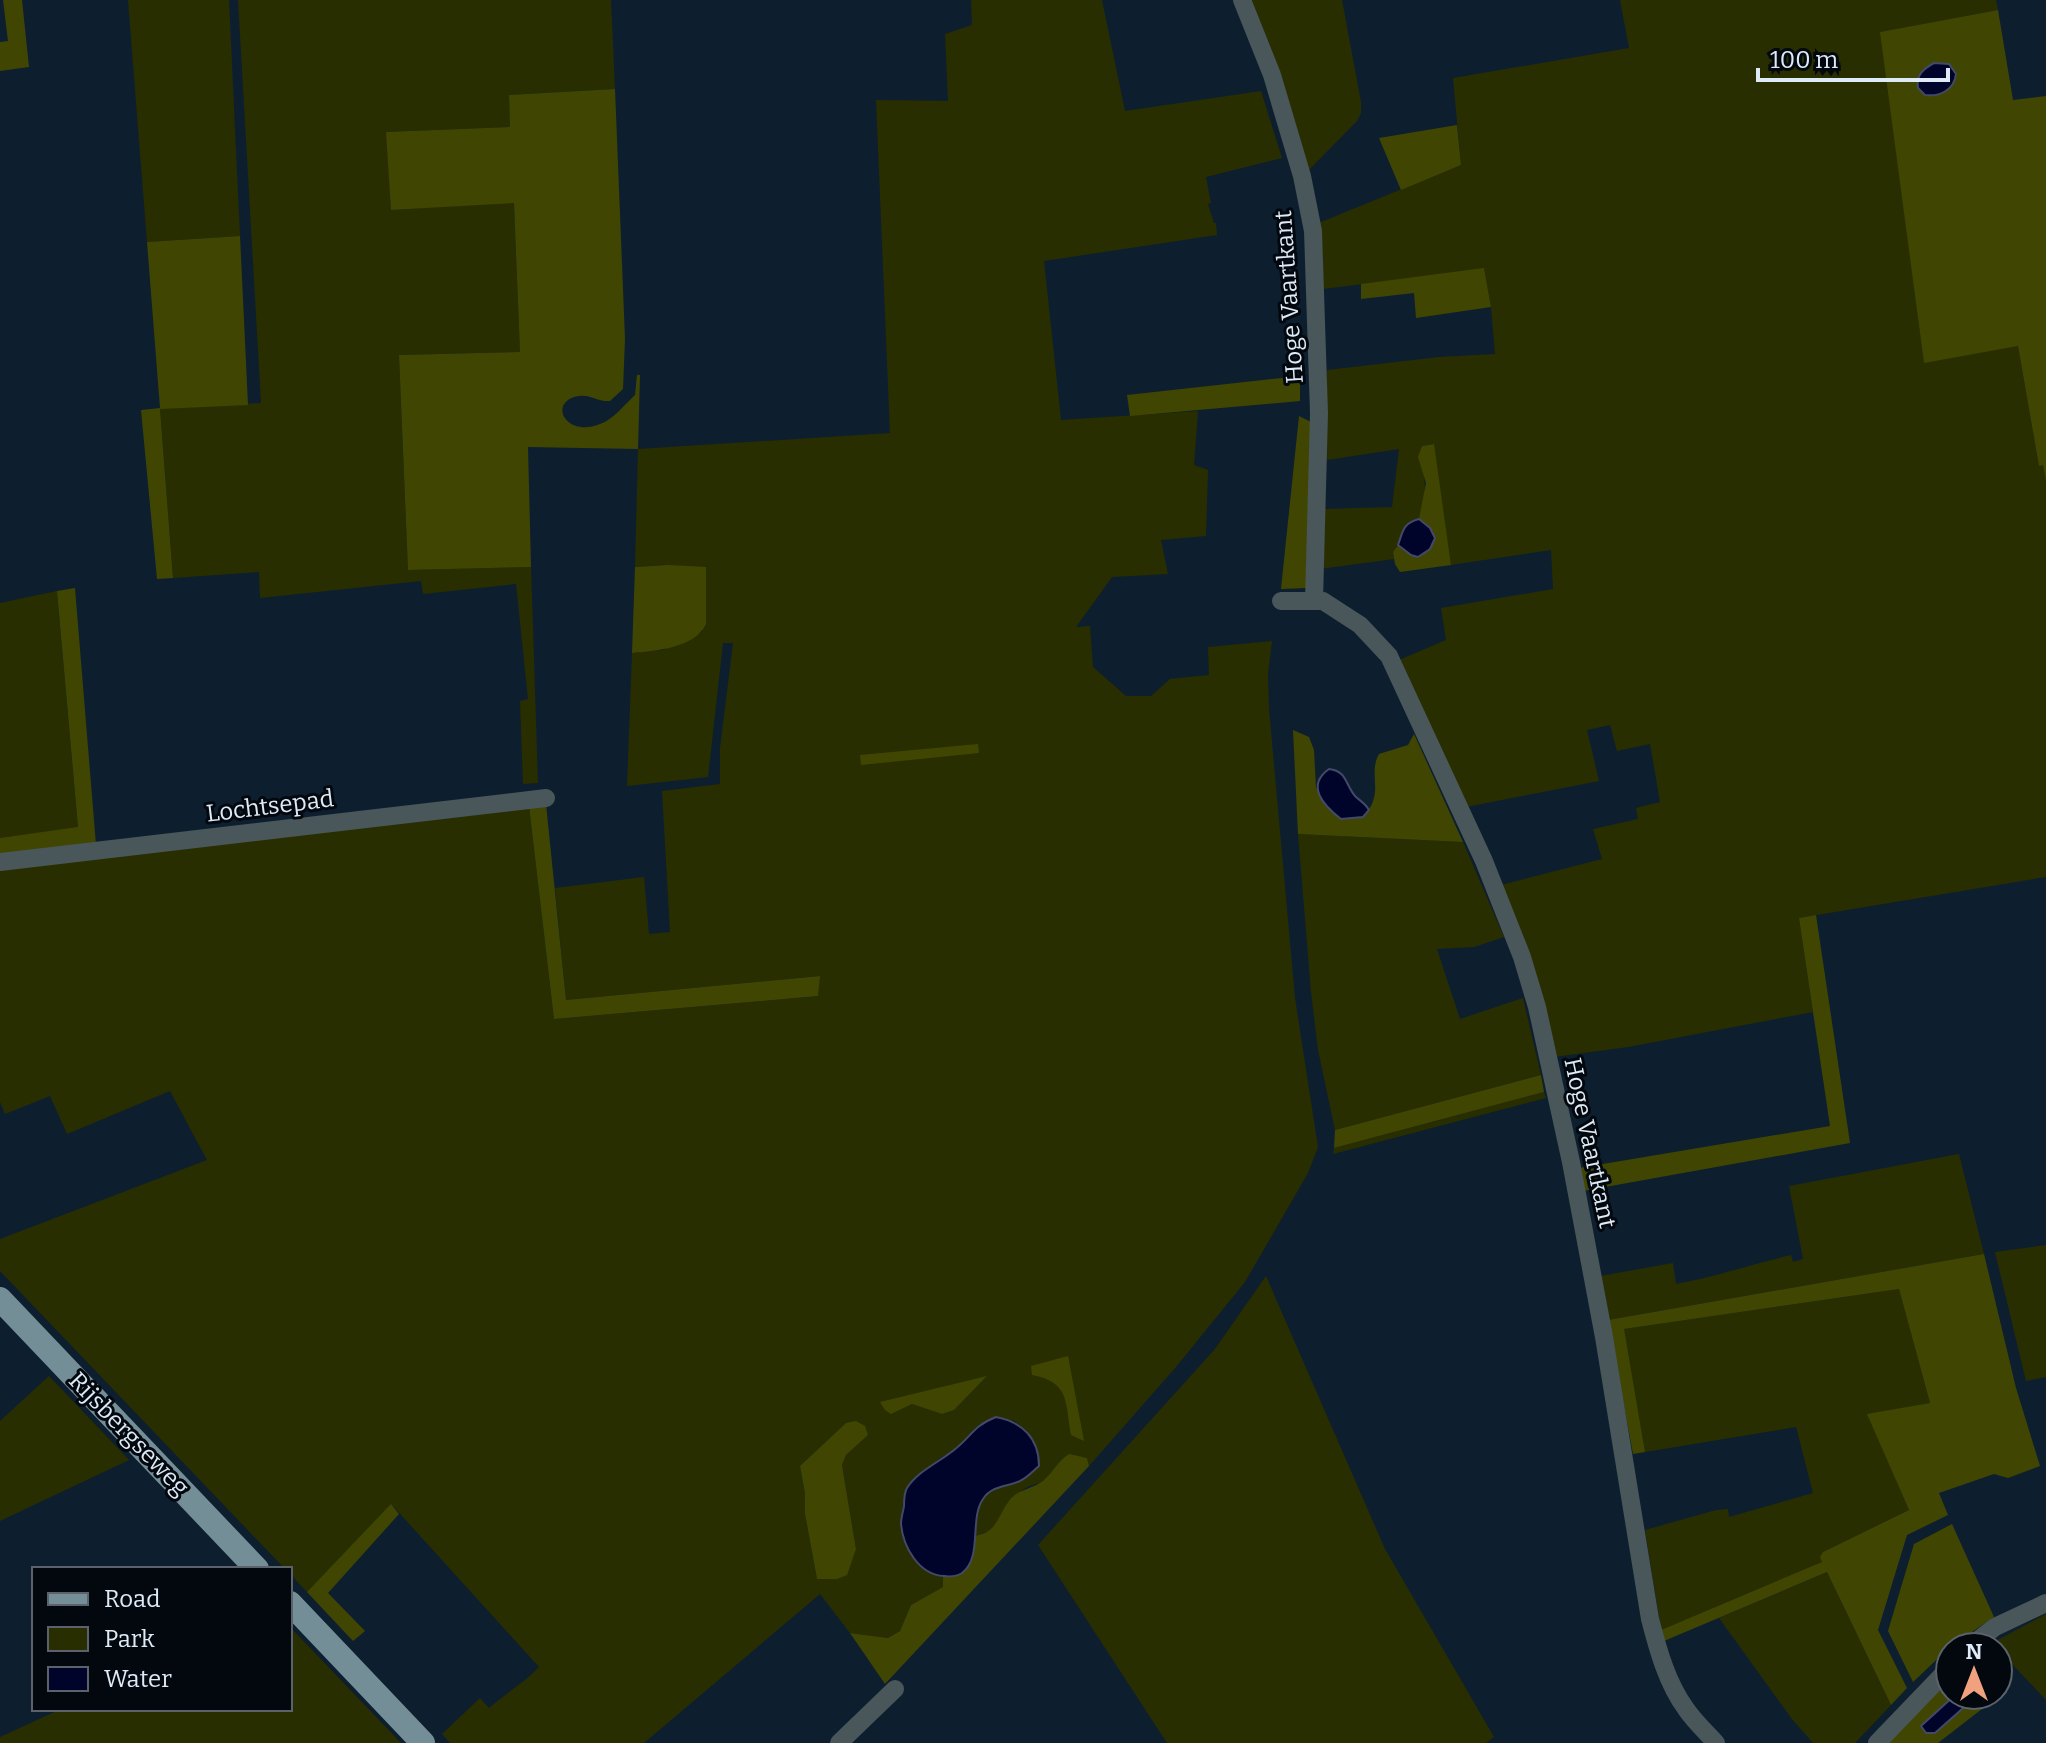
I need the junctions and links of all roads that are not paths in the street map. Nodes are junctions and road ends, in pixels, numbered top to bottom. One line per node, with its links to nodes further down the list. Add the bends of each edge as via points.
1 (1242, 0): 3 (street, Hoge Vaartkant, via 1272,75 1313,231 1319,413)
2 (1281, 601): 3 (street, Hoge Vaartkant)
3 (1314, 601): 15 (street, Hoge Vaartkant, via 1323,601 1360,625 1389,656 1484,861 1522,957 1571,1162 1650,1619 1671,1684)
4 (546, 798): 5 (street, Lochtsepad)
5 (0, 862)
6 (0, 1299): 7 (main road, Rijsbergseweg)
7 (255, 1567)
8 (2046, 1603): 10 (street)
9 (292, 1605): 13 (main road)
10 (1990, 1631)
11 (1934, 1684): 16 (street)
12 (895, 1689): 14 (street)
13 (423, 1743)
14 (839, 1743)
15 (1716, 1743)
16 (1877, 1743)

